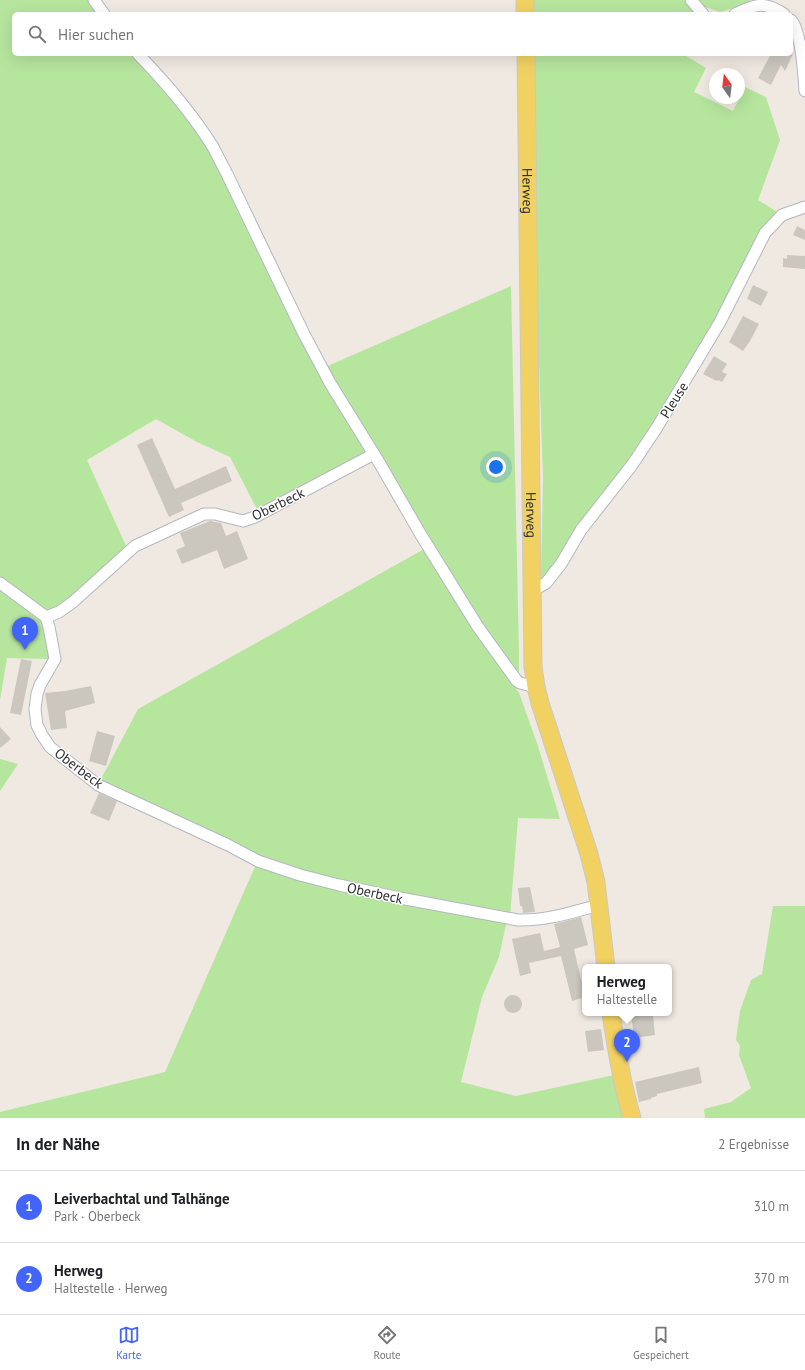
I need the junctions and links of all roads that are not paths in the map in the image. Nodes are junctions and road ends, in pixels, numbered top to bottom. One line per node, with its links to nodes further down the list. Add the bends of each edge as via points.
1 (94, 0): 3 (street)
2 (691, 0): 4 (street)
3 (103, 12)
4 (701, 12)
5 (740, 12): 6 (street, via 766,5)
6 (780, 12)
7 (793, 22): 10 (street, via 798,34)
8 (140, 56): 12 (street, via 181,102 213,148 228,174 314,354)
9 (526, 56): 14 (main road, Herweg)
10 (805, 91)
11 (805, 207): 14 (street, Pleuse, via 782,215 765,233 720,322 656,429 632,465 581,530 561,564 546,583)
12 (374, 454): 15 (street, Oberbeck, via 255,517 242,520 204,514 135,546 73,602); 16 (street, via 484,636 517,681)
13 (0, 583): 15 (street)
14 (532, 591): 16 (main road, Herweg, via 533,667)
15 (46, 618): 17 (street, Oberbeck, via 55,658 37,694 37,725 50,747 98,785 258,861 339,885 518,920 543,919)
16 (536, 687): 17 (main road, Herweg, via 589,854)
17 (599, 905): 18 (main road, Herweg)
18 (606, 964)
19 (611, 1016): 20 (main road, via 622,1081)
20 (632, 1118)

